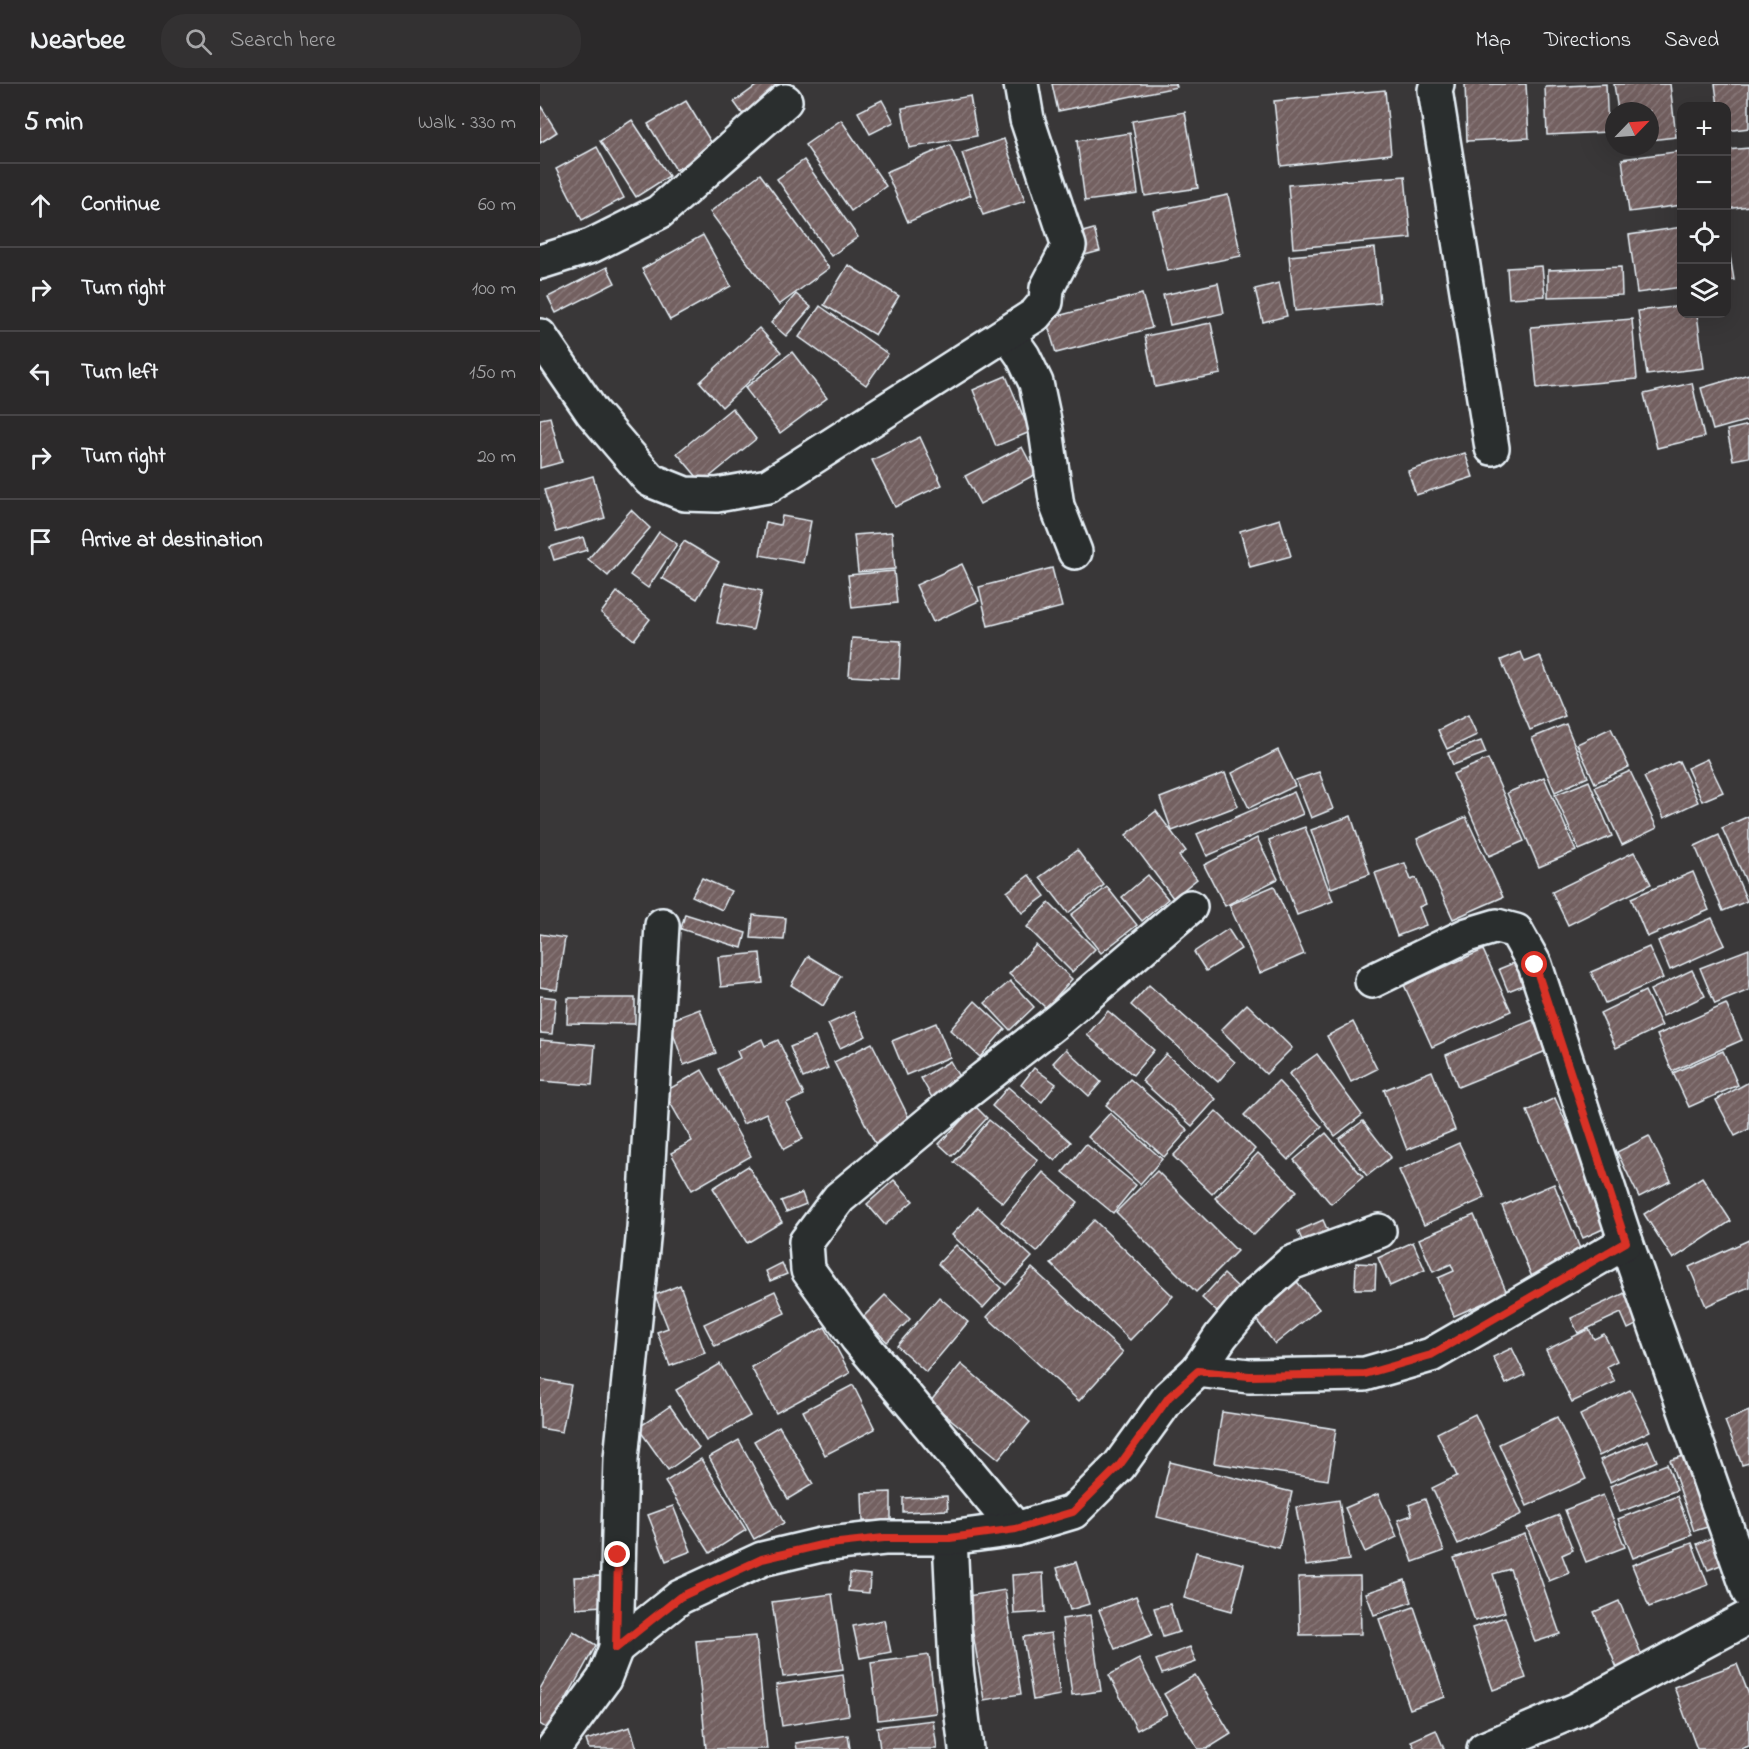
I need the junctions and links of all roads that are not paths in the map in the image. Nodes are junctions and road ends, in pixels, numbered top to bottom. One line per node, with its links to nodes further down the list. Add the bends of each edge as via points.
1 (1021, 84): 5 (street, via 1027,119 1069,246 1047,288 1046,302 1035,315)
2 (1437, 84): 7 (street)
3 (785, 101): 4 (street, via 659,212 591,246)
4 (540, 262)
5 (1007, 333): 6 (street, via 768,486 717,495 685,494 650,480 592,412); 8 (street, via 1036,383 1057,506)
6 (540, 336)
7 (1492, 448)
8 (1075, 552)
9 (1190, 907): 15 (street, via 839,1198 806,1242 808,1270 851,1329)
10 (662, 925): 19 (street, via 644,1229 621,1459)
11 (1372, 981): 13 (street, via 1467,935 1497,926 1516,931 1535,965)
12 (1379, 1231): 14 (street, via 1291,1263 1253,1297)
13 (1626, 1242): 14 (street, via 1431,1355 1365,1374 1249,1376); 17 (street)
14 (1198, 1371): 15 (street, via 1169,1397 1119,1466 1073,1512)
15 (1016, 1529): 16 (street)
16 (950, 1538): 19 (street, via 884,1538 821,1545 762,1559 680,1597); 21 (street, via 956,1667)
17 (1749, 1592)
18 (1749, 1617): 22 (street, via 1576,1710)
19 (616, 1648): 20 (street, via 604,1679)
20 (554, 1749)
21 (966, 1749)
22 (1484, 1749)

